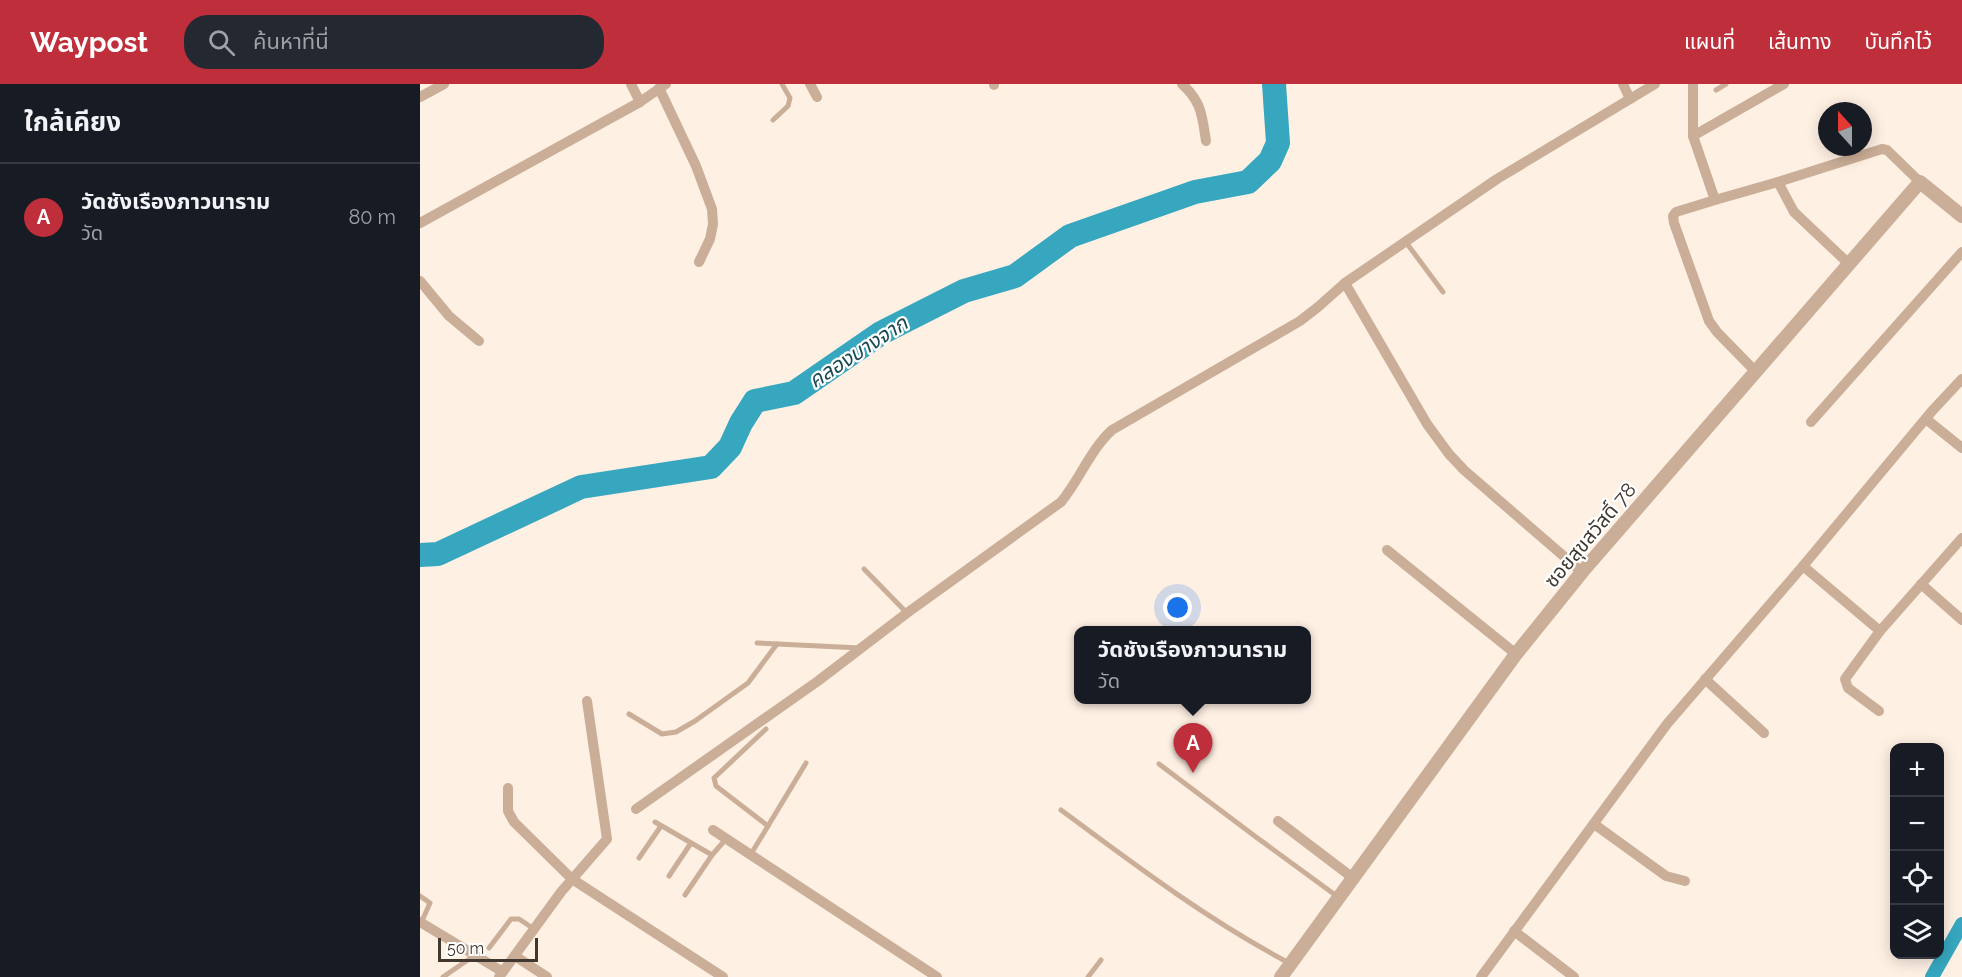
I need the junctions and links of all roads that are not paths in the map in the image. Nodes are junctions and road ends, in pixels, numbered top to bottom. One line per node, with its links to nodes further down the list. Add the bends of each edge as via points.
1 (444, 84): 13 (street)
2 (631, 84): 16 (street)
3 (782, 84): 17 (lane, via 790,98 788,106)
4 (810, 84): 14 (street)
5 (1182, 84): 19 (street, via 1199,103)
6 (1623, 84): 15 (street)
7 (1655, 84): 15 (street)
8 (1693, 84): 18 (street)
9 (1726, 84): 12 (lane)
10 (1784, 84): 18 (street)
11 (663, 86): 16 (street); 27 (street, via 712,209 710,239)
12 (1716, 90)
13 (420, 97)
14 (817, 97)
15 (1630, 99): 25 (street, via 1497,179)
16 (640, 102): 24 (street)
17 (773, 120)
18 (1693, 136): 22 (street)
19 (1206, 141)
20 (1778, 182): 21 (street, via 1882,149); 22 (street); 28 (street, via 1794,212)
21 (1920, 182): 23 (street); 28 (street, ซอยสุขสวัสดิ์ 78)
22 (1715, 200): 33 (street, via 1676,212 1674,223 1709,321)
23 (1962, 216)
24 (420, 223)
25 (1405, 241): 30 (street); 31 (lane)
26 (1962, 252): 36 (street)
27 (699, 262)
28 (1849, 264): 33 (street, ซอยสุขสวัสดิ์ 78)
29 (420, 281): 32 (street, via 449,316)
30 (1345, 283): 42 (street, via 1427,424 1449,454); 44 (street, via 1300,321 1112,430 1100,441 1060,502)
31 (1443, 292)
32 (479, 340)
33 (1756, 372): 42 (street, ซอยสุขสวัสดิ์ 78)
34 (1962, 379): 35 (street)
35 (1926, 419): 37 (street); 40 (street)
36 (1811, 422)
37 (1962, 448)
38 (1962, 538): 43 (street)
39 (1387, 550): 50 (street)
40 (1803, 566): 46 (street); 51 (street)
41 (864, 568): 44 (lane)
42 (1582, 572): 50 (street, ซอยสุขสวัสดิ์ 78)
43 (1921, 584): 45 (street); 46 (street)
44 (907, 613): 49 (street)
45 (1962, 620)
46 (1880, 631): 53 (street, via 1845,679 1848,688)
47 (757, 643): 48 (lane)
48 (777, 644): 49 (lane); 54 (lane, via 748,683 676,732 662,734)
49 (862, 648): 60 (street)
50 (1516, 654): 74 (street, ซอยสุขสวัสดิ์ 78)
51 (1705, 679): 56 (street); 64 (street)
52 (587, 701): 75 (street, via 607,839)
53 (1879, 711)
54 (629, 714)
55 (766, 729): 66 (lane, via 714,778 716,786)
56 (1764, 733)
57 (806, 763): 66 (lane)
58 (1159, 764): 79 (lane)
59 (508, 788): 75 (street, via 510,817)
60 (636, 809)
61 (1061, 810): 87 (lane, via 1229,930)
62 (1278, 821): 74 (street)
63 (655, 822): 65 (lane)
64 (1593, 824): 76 (street, via 1666,876); 82 (street)
65 (661, 826): 69 (lane); 72 (lane)
66 (768, 826): 71 (lane)
67 (713, 830): 68 (street)
68 (726, 839): 70 (lane); 71 (street)
69 (692, 843): 70 (lane); 73 (lane)
70 (712, 855): 77 (lane)
71 (750, 855): 92 (street)
72 (639, 858)
73 (669, 876)
74 (1353, 878): 79 (street, ซอยสุขสวัสดิ์ 78)
75 (572, 879): 81 (street); 91 (street)
76 (1685, 881)
77 (685, 895)
78 (420, 896): 80 (lane, via 430,903)
79 (1339, 897): 87 (street, ซอยสุขสวัสดิ์ 78)
80 (421, 922): 84 (street)
81 (534, 930): 83 (lane, via 519,919 511,919); 85 (street)
82 (1514, 931): 95 (street); 96 (street)
83 (489, 948)
84 (475, 955): 88 (street); 89 (lane)
85 (515, 956): 88 (street); 90 (street)
86 (1101, 960): 93 (lane)
87 (1291, 964): 94 (street, ซอยสุขสวัสดิ์ 78)
88 (501, 975)
89 (443, 977)
90 (547, 977)
91 (723, 977)
92 (937, 977)
93 (1088, 977)
94 (1281, 977)
95 (1481, 977)
96 (1574, 977)

